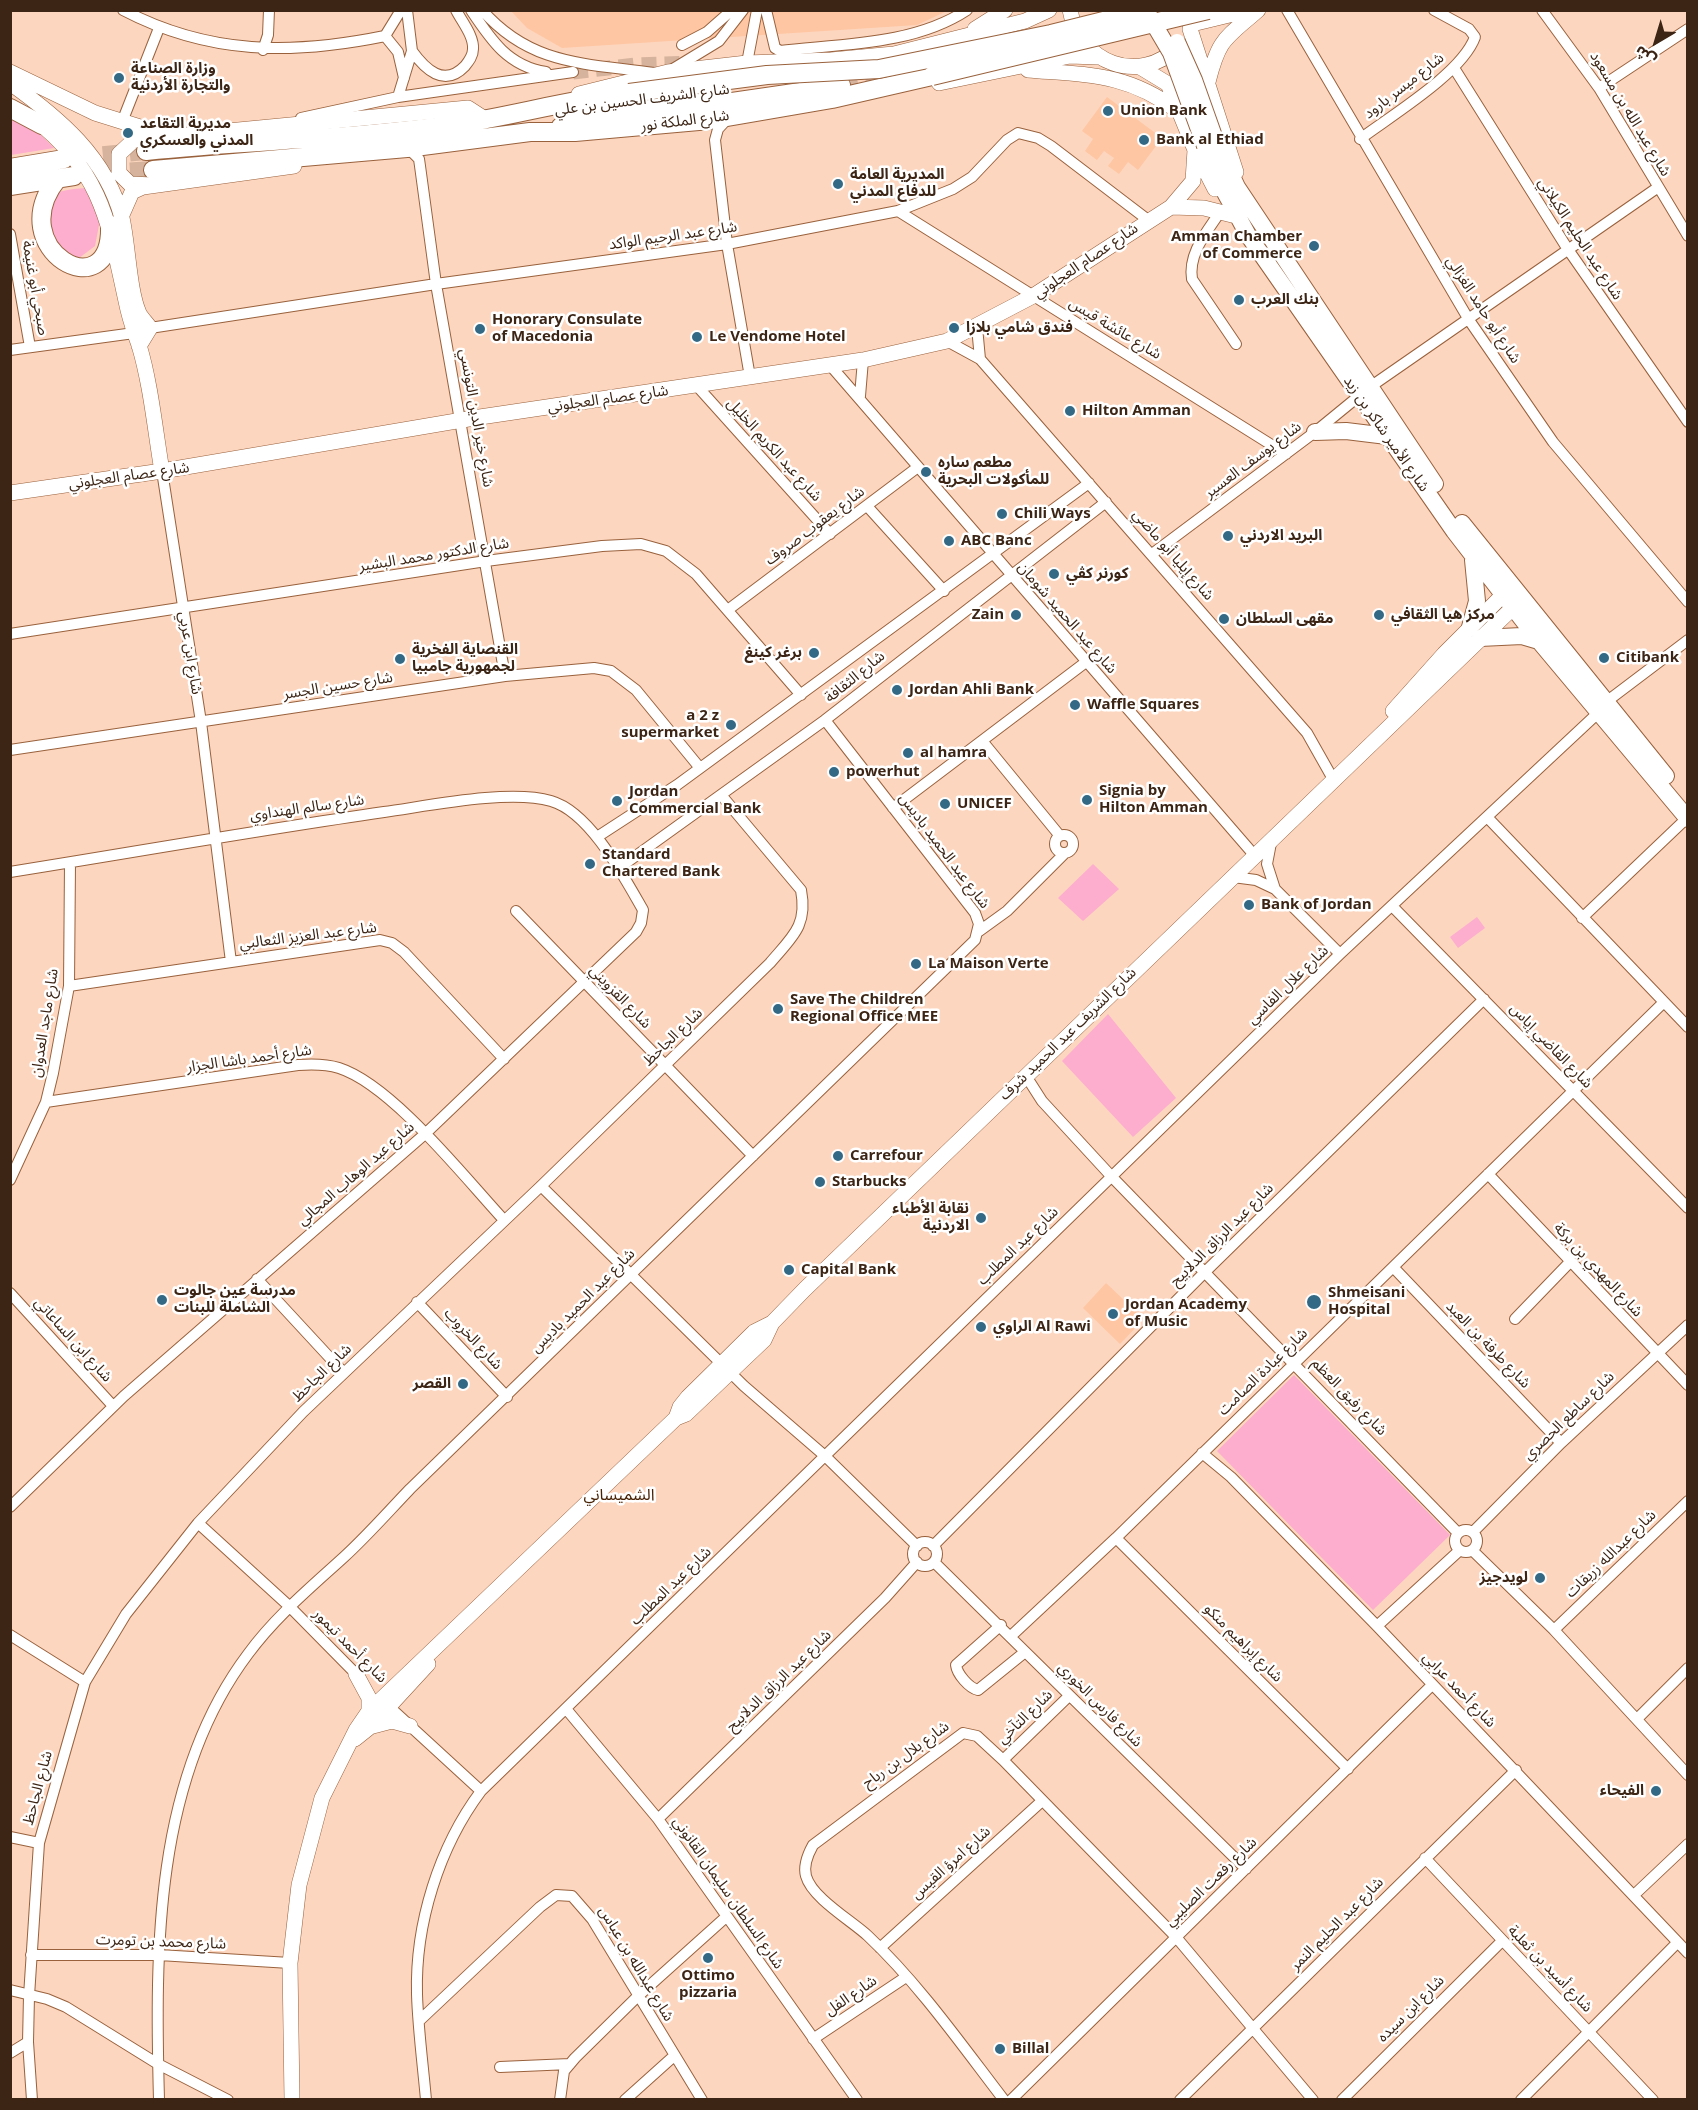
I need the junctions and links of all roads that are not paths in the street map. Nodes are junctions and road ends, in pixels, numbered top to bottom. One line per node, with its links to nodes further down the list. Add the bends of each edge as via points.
1 (123, 10): 26 (street)
2 (269, 10): 31 (street)
3 (401, 10): 28 (street)
4 (407, 10): 32 (street)
5 (456, 10): 32 (street, via 473,47 471,58 462,69 448,76 435,74)
6 (471, 10): 48 (street, via 496,47 520,65 548,73 573,72)
7 (482, 10): 40 (street, via 515,40 549,57)
8 (732, 10): 30 (street, via 707,32)
9 (743, 10): 40 (street, via 719,41)
10 (757, 10): 34 (street)
11 (766, 10): 12 (street, via 775,48 780,51 922,32 947,24)
12 (967, 10)
13 (1005, 10): 29 (street)
14 (1049, 10): 24 (street)
15 (1070, 10): 33 (street, via 1079,37)
16 (1147, 10): 52 (highway, bridge, via 879,69 767,75 629,93); 65 (main road, شارع الأمير شاكر بن زيد, bridge, via 1170,53)
17 (1159, 10): 65 (main road, شارع الأمير شاكر بن زيد, bridge, via 1194,80)
18 (1208, 10): 47 (highway, شارع الملكة نور, bridge, via 932,76)
19 (1250, 10): 25 (street)
20 (1258, 10): 41 (street, via 1218,46)
21 (1287, 10): 62 (street, شارع أبو حامد الغزالي)
22 (1434, 10): 37 (street, شارع ميسر بارود, via 1473,32 1472,44)
23 (1542, 10): 46 (street, شارع عبد الله بن مسعود)
24 (1025, 21): 29 (street); 35 (street, via 1041,24 1052,35 1048,54)
25 (1192, 21): 36 (street, via 1182,43 1171,55); 41 (street)
26 (159, 28): 31 (street, via 234,47); 56 (street)
27 (1688, 29): 46 (street)
28 (385, 36): 31 (street); 42 (street, via 398,52)
29 (964, 37): 34 (street, via 894,54)
30 (682, 45)
31 (263, 50)
32 (412, 51): 42 (street)
33 (1097, 57): 35 (street, via 1070,56); 36 (street, via 1118,66)
34 (747, 63): 40 (street)
35 (1036, 63): 38 (street)
36 (1140, 67): 45 (street)
37 (1454, 68): 62 (street, شارع ميسر بارود); 84 (street, شارع عبد الحليم الكيلاني)
38 (1013, 69): 47 (street, via 909,88); 51 (street, via 1078,73 1123,81 1152,93)
39 (10, 72): 56 (street)
40 (662, 73): 52 (street)
41 (1207, 77): 45 (street, via 1197,61 1183,58 1171,66); 77 (street, via 1239,182)
42 (404, 82): 48 (street)
43 (10, 83): 60 (street)
44 (776, 83): 52 (main road, شارع الشريف الحسين بن علي)
45 (1168, 84): 51 (street)
46 (1599, 88): 73 (street, شارع عبد الله بن مسعود)
47 (837, 92): 53 (highway, شارع الملكة نور); 59 (main road, شارع الشريف الحسين بن علي)
48 (398, 97): 58 (street)
49 (10, 101): 57 (street)
50 (10, 108): 57 (highway)
51 (1178, 112): 65 (street)
52 (505, 116): 54 (highway)
53 (730, 116): 55 (highway, شارع الملكة نور); 63 (street, via 718,129)
54 (485, 119): 58 (street, via 468,108); 67 (highway, via 322,138 240,141)
55 (692, 121): 59 (highway, شارع الملكة نور, via 576,132); 63 (street)
56 (122, 122): 61 (street)
57 (42, 125): 60 (street)
58 (240, 131): 61 (street)
59 (530, 132): 64 (highway, شارع الملكة نور)
60 (66, 136): 79 (street, شارع ابن عربي)
61 (171, 136): 71 (street, via 134,140 119,154 117,167 124,179 135,185)
62 (1360, 139): 87 (street, شارع أبو حامد الغزالي)
63 (715, 140): 83 (street)
64 (435, 144): 66 (highway, شارع الملكة نور); 69 (street)
65 (1205, 146): 74 (street, شارع عصام العجلوني, via 1193,181); 76 (street); 77 (main road, شارع الأمير شاكر بن زيد, via 1229,173); 81 (main road, شارع الأمير شاكر بن زيد, via 1216,176)
66 (406, 148): 69 (street, via 412,150); 71 (highway, شارع الملكة نور)
67 (146, 151)
68 (64, 159): 70 (highway)
69 (420, 166): 85 (street, شارع خير الدين التونسي)
70 (10, 168)
71 (153, 177): 79 (street, via 132,192)
72 (10, 186): 79 (highway, via 66,177 33,199 26,214 25,231 42,260 65,268 90,263 102,253)
73 (1657, 188): 82 (street, شارع عبد الله بن مسعود); 84 (street, شارع يوسف العسير)
74 (1171, 207): 76 (street); 78 (street, شارع عصام العجلوني)
75 (898, 211): 78 (street, شارع عبد الرحيم الواكد, via 965,182 1011,136 1020,133 1051,146); 83 (street, شارع عبد الرحيم الواكد); 86 (street, شارع عائشة قيس)
76 (1226, 213): 81 (street); 92 (street, via 1195,252 1190,268 1191,279)
77 (1256, 216): 100 (main road, شارع الأمير شاكر بن زيد)
78 (1148, 220): 86 (street, شارع عصام العجلوني)
79 (116, 221): 89 (street, شارع ابن عربي, via 139,311); 90 (street, شارع ابن عربي)
80 (10, 234): 93 (street, صبحي أبو غنيمة)
81 (1248, 235): 100 (main road, شارع الأمير شاكر بن زيد)
82 (1688, 236)
83 (727, 244): 85 (street, شارع عبد الرحيم الواكد); 98 (street)
84 (1566, 248): 87 (street, شارع يوسف العسير); 103 (street, شارع عبد الحليم الكيلاني)
85 (436, 284): 89 (street, شارع عبد الرحيم الواكد); 102 (street, شارع خير الدين التونسي)
86 (1033, 296): 88 (street, شارع عصام العجلوني); 106 (street, شارع عائشة قيس)
87 (1469, 320): 100 (street, شارع يوسف العسير); 121 (street, شارع أبو حامد الغزالي, via 1553,442)
88 (977, 327): 91 (street, شارع عصام العجلوني); 95 (street)
89 (150, 328): 90 (street)
90 (137, 340): 93 (street); 108 (street, شارع ابن عربي)
91 (947, 341): 95 (street, شارع إيليا أبو ماضي); 96 (street, شارع عصام العجلوني)
92 (1236, 344)
93 (30, 346): 94 (street)
94 (10, 350)
95 (980, 359): 109 (street, شارع إيليا أبو ماضي)
96 (862, 360): 97 (street, شارع عصام العجلوني); 101 (street)
97 (830, 364): 98 (street, شارع عصام العجلوني); 101 (street, شارع عبد الحميد شومان)
98 (750, 377): 99 (street, شارع عصام العجلوني)
99 (697, 386): 102 (street, شارع عصام العجلوني); 113 (street, شارع عبد الكريم الخليل)
100 (1365, 391): 104 (street, شارع يوسف العسير); 105 (main road, شارع الأمير شاكر بن زيد); 120 (main road, شارع الأمير شاكر بن زيد)
101 (860, 396): 107 (street, شارع عبد الحميد شومان)
102 (462, 421): 108 (street, شارع عصام العجلوني); 117 (street, شارع خير الدين التونسي)
103 (1688, 422)
104 (1315, 432): 105 (main road); 106 (street, شارع يوسف العسير)
105 (1387, 436): 116 (main road, شارع الأمير شاكر بن زيد)
106 (1286, 454): 114 (street, شارع يوسف العسير)
107 (918, 467): 112 (street, شارع يعقوب صروف); 115 (street, شارع عبد الحميد شومان)
108 (162, 471): 110 (street, شارع عصام العجلوني); 122 (street, شارع ابن عربي)
109 (1089, 483): 111 (street, شارع إيليا أبو ماضي); 115 (street, شارع الثقافة)
110 (10, 493)
111 (1106, 502): 114 (street, شارع إيليا أبو ماضي); 118 (street, شارع الثقافة)
112 (867, 506): 113 (street, شارع يعقوب صروف); 119 (street)
113 (830, 534): 123 (street, شارع يعقوب صروف)
114 (1152, 554): 137 (street, شارع إيليا أبو ماضي, via 1307,733)
115 (993, 555): 118 (street, شارع عبد الحميد شومان); 119 (street, شارع الثقافة)
116 (1472, 556): 120 (main road, شارع الأمير شاكر بن زيد); 124 (main road, via 1477,601)
117 (486, 561): 122 (street, شارع الدكتور محمد البشير); 123 (street, شارع الدكتور محمد البشير, via 613,545 651,546 676,557); 129 (street, شارع خير الدين التونسي)
118 (1011, 577): 128 (street, شارع عبد الحميد شومان); 132 (street, شارع الثقافة, via 916,646)
119 (944, 591): 130 (street, شارع الثقافة)
120 (1512, 597): 124 (street, شارع الشريف عبد الحميد شرف); 127 (main road, شارع الأمير شاكر بن زيد); 131 (main road, شارع الأمير شاكر بن زيد)
121 (1688, 602)
122 (182, 608): 125 (street, شارع الدكتور محمد البشير); 133 (street, شارع ابن عربي)
123 (729, 609): 130 (street, شارع الدكتور محمد البشير)
124 (1475, 632): 127 (main road, via 1522,636); 137 (street, شارع الشريف عبد الحميد شرف, via 1376,741)
125 (10, 634)
126 (1688, 640): 131 (street, شارع علال الفاسي)
127 (1539, 642): 131 (main road, شارع الأمير شاكر بن زيد)
128 (1086, 662): 134 (street); 145 (street, شارع عبد الحميد شومان)
129 (505, 676): 133 (street, شارع حسين الجسر); 136 (street, شارع حسين الجسر, via 578,668 611,672 636,690)
130 (801, 695): 136 (street, شارع الثقافة)
131 (1602, 708): 140 (main road, شارع الأمير شاكر بن زيد); 141 (street, شارع علال الفاسي)
132 (825, 720): 138 (street, شارع الثقافة); 139 (street, شارع عبد الحميد باديس)
133 (201, 722): 135 (street, شارع حسين الجسر); 142 (street, شارع ابن عربي)
134 (983, 742): 139 (street); 154 (street, via 1060,836 1055,841 1056,848 1064,854 1007,912)
135 (10, 750)
136 (700, 768): 143 (street, شارع الثقافة)
137 (1333, 779): 144 (street, شارع الشريف عبد الحميد شرف)
138 (722, 796): 147 (street, شارع الثقافة); 163 (street, شارع الجاحظ, via 801,890 803,917 797,931 770,963)
139 (893, 808): 154 (street, شارع عبد الحميد باديس, via 975,914)
140 (1687, 814): 153 (street)
141 (1487, 817): 151 (street, شارع علال الفاسي); 153 (street)
142 (216, 836): 143 (street, شارع سالم الهنداوي, via 468,800 532,798 552,801 567,809); 146 (street, شارع سالم الهنداوي); 156 (street, شارع ابن عربي)
143 (597, 837): 147 (street, شارع عبد الوهاب المجالي)
144 (1272, 840): 145 (street, شارع الشريف عبد الحميد شرف); 150 (street, via 1267,864)
145 (1255, 856): 149 (street, شارع الشريف عبد الحميد شرف)
146 (70, 863): 148 (street, شارع سالم الهنداوي); 158 (street, شارع ماجد العدوان)
147 (619, 868): 157 (street, شارع عبد الوهاب المجالي, via 643,910 641,923)
148 (10, 872)
149 (1233, 877): 150 (street, via 1256,880); 164 (street, شارع الشريف عبد الحميد شرف)
150 (1275, 889): 155 (street)
151 (1393, 907): 155 (street, شارع علال الفاسي); 159 (street, شارع القاضي إياس)
152 (516, 910): 157 (street, شارع القزويني)
153 (1582, 918): 160 (street)
154 (978, 932): 170 (street, شارع عبد الحميد باديس, via 969,949)
155 (1341, 954): 172 (street, شارع علال الفاسي)
156 (231, 962): 158 (street, شارع عبد العزيز الثعالبي); 162 (street, شارع عبد العزيز الثعالبي, via 380,940 392,943)
157 (584, 982): 162 (street, شارع عبد الوهاب المجالي); 163 (street, شارع القزويني)
158 (69, 986): 168 (street, شارع ماجد العدوان)
159 (1484, 999): 166 (street, شارع القاضي إياس); 179 (street, شارع عبد الرزاق الدلابيح)
160 (1664, 1002): 161 (street); 166 (street, شارع عبادة الصامت)
161 (1688, 1028)
162 (504, 1059): 169 (street, شارع عبد الوهاب المجالي)
163 (664, 1066): 170 (street, شارع القزويني); 174 (street, شارع الجاحظ)
164 (1026, 1076): 165 (street, شارع الشريف عبد الحميد شرف); 167 (street, شارع رفيق العظم)
165 (1012, 1089): 167 (street, شارع رفيق العظم); 188 (street, شارع الشريف عبد الحميد شرف, via 772,1323 758,1328)
166 (1573, 1089): 171 (street, شارع عبادة الصامت); 175 (street, شارع القاضي إياس)
167 (1042, 1101): 172 (street, شارع رفيق العظم)
168 (46, 1102): 169 (street, شارع أحمد باشا الجزار, via 316,1064 338,1068 373,1086); 173 (street, شارع ماجد العدوان)
169 (425, 1134): 176 (street, شارع أحمد باشا الجزار); 181 (street, شارع عبد الوهاب المجالي)
170 (753, 1156): 180 (street, شارع عبد الحميد باديس)
171 (1488, 1174): 177 (street, شارع المهدي بن بركة); 178 (street, شارع عبادة الصامت)
172 (1112, 1177): 179 (street, شارع رفيق العظم); 195 (street, شارع عبد المطلب)
173 (10, 1180)
174 (541, 1186): 176 (street, شارع الجاحظ); 180 (street)
175 (1688, 1208)
176 (504, 1220): 183 (street, شارع الجاحظ)
177 (1570, 1262): 184 (street); 186 (street, شارع المهدي بن بركة)
178 (1393, 1267): 187 (street, شارع عبادة الصامت); 193 (street, شارع طرفة بن العبد)
179 (1205, 1272): 187 (street, شارع رفيق العظم); 203 (street, شارع عبد الرزاق الدلابيح)
180 (631, 1275): 188 (street); 191 (street, شارع عبد الحميد باديس)
181 (257, 1279): 189 (street); 192 (street, شارع عبد الوهاب المجالي)
182 (10, 1293): 192 (street, شارع ابن الساعاتي)
183 (417, 1302): 189 (street, شارع الجاحظ); 191 (street, شارع الخروب)
184 (1515, 1319)
185 (1688, 1325): 186 (street, شارع ساطع الحصري)
186 (1657, 1353): 190 (street, شارع المهدي بن بركة); 193 (street, شارع ساطع الحصري)
187 (1295, 1363): 194 (street, شارع عبادة الصامت); 200 (street, شارع رفيق العظم)
188 (726, 1368): 195 (street); 220 (street, شارع الشريف عبد الحميد شرف, via 684,1401 676,1419 433,1653 425,1670)
189 (343, 1372): 198 (street, شارع الجاحظ)
190 (1688, 1385)
191 (507, 1397): 208 (street, شارع عبد الحميد باديس)
192 (113, 1407): 197 (street, شارع عبد الوهاب المجالي)
193 (1561, 1443): 199 (street, شارع ساطع الحصري)
194 (1202, 1453): 201 (street, شارع عبادة الصامت); 210 (street, شارع أحمد عرابي, via 1231,1477)
195 (825, 1456): 202 (street); 221 (street, شارع عبد المطلب)
196 (1688, 1500): 211 (street, شارع عبدالله زريقات)
197 (10, 1507)
198 (198, 1523): 208 (street, شارع أحمد تيمور); 217 (street, شارع الجاحظ, via 126,1614)
199 (1473, 1532): 200 (street); 205 (street, via 1478,1542)
200 (1458, 1533): 204 (street, via 1455,1540)
201 (1116, 1538): 213 (street, شارع عبادة الصامت); 226 (street, شارع إبراهيم منكو)
202 (917, 1546): 203 (street, via 927,1542); 206 (street)
203 (933, 1546): 207 (street, via 937,1554)
204 (1460, 1550): 205 (street); 210 (street)
205 (1472, 1550): 211 (street)
206 (917, 1562): 207 (street, via 923,1566); 231 (street, شارع عبد الرزاق الدلابيح, via 877,1606)
207 (934, 1562): 209 (street, شارع فارس الخوري)
208 (289, 1606): 216 (street, شارع أحمد تيمور); 245 (street, شارع عبد الحميد باديس, via 234,1673 198,1743 172,1841)
209 (1000, 1625): 213 (street, شارع فارس الخوري); 214 (street, via 956,1665 972,1687 978,1690)
210 (1377, 1626): 218 (street, شارع أحمد عرابي)
211 (1554, 1630): 222 (street)
212 (10, 1635): 217 (street)
213 (1011, 1636): 214 (street, شارع فارس الخوري)
214 (1025, 1652): 219 (street, شارع فارس الخوري)
215 (1688, 1668): 222 (street)
216 (356, 1674): 220 (street, شارع أحمد تيمور); 223 (street, via 369,1698)
217 (85, 1682): 233 (street, شارع الجاحظ)
218 (1432, 1685): 226 (street, شارع رفعت الصليبي); 227 (street, شارع أحمد عرابي)
219 (1069, 1696): 225 (street, شارع التآخي); 236 (street, شارع فارس الخوري)
220 (385, 1703): 223 (street, شارع الشريف عبد الحميد شرف); 224 (street, شارع أحمد تيمور)
221 (567, 1710): 229 (street, شارع عبد المطلب); 231 (street, شارع السلطان سليمان القانوني)
222 (1638, 1718): 228 (street)
223 (370, 1719): 224 (street); 246 (street, شارع الشريف عبد الحميد شرف, via 352,1741 322,1798 299,1885)
224 (410, 1726): 229 (street, شارع أحمد تيمور)
225 (1003, 1760): 230 (street, شارع بلال بن رباح); 242 (street, شارع بلال بن رباح, via 977,1736 963,1732 813,1845 805,1865 811,1886)
226 (1348, 1770): 236 (street, شارع رفعت الصليبي)
227 (1516, 1770): 235 (street, شارع عبد الحليم النمر); 237 (street, شارع أحمد عرابي)
228 (1688, 1775)
229 (481, 1791): 251 (street, شارع عبد المطلب, via 445,1856 427,1910 418,1973)
230 (1042, 1802): 239 (street, شارع بلال بن رباح); 242 (street, شارع امرؤ القيس)
231 (658, 1819): 238 (street, شارع السلطان سليمان القانوني)
232 (10, 1837): 233 (street)
233 (39, 1843): 244 (street, شارع الجاحظ)
234 (1688, 1844): 237 (street)
235 (1425, 1858): 240 (street, شارع أسيد بن ثعلبة); 252 (street, شارع عبد الحليم النمر)
236 (1246, 1869): 239 (street, شارع رفعت الصليبي)
237 (1634, 1895): 241 (street, شارع أحمد عرابي)
238 (726, 1917): 250 (street); 254 (street, شارع السلطان سليمان القانوني)
239 (1176, 1937): 252 (street, شارع بلال بن رباح); 271 (street, شارع رفعت الصليبي)
240 (1502, 1941): 253 (street, شارع أسيد بن ثعلبة); 274 (street, شارع ابن سيده)
241 (1677, 1943): 243 (street, شارع أحمد عرابي); 253 (street)
242 (880, 1948): 247 (street, شارع بلال بن رباح)
243 (1688, 1953)
244 (31, 1955): 245 (street, شارع محمد بن تومرت); 249 (street, شارع الجاحظ)
245 (159, 1955): 246 (street, شارع محمد بن تومرت); 258 (street, شارع عبد الحميد باديس)
246 (290, 1963): 264 (street, شارع الشريف عبد الحميد شرف)
247 (906, 1977): 254 (street, شارع الفل); 270 (street, شارع بلال بن رباح)
248 (10, 1990): 249 (street)
249 (29, 1996): 255 (street, شارع الجاحظ); 258 (street, via 66,2007)
250 (638, 1996): 251 (street, شارع عبدالله بن عباس, via 578,1900 556,1895); 257 (street, شارع عبدالله بن عباس); 259 (street)
251 (419, 2021): 265 (street, شارع عبد المطلب)
252 (1254, 2026): 272 (street, شارع عبد الحليم النمر); 273 (street, شارع بلال بن رباح)
253 (1590, 2032): 275 (street); 276 (street, شارع أسيد بن ثعلبة)
254 (813, 2039): 269 (street, شارع السلطان سليمان القانوني)
255 (28, 2042): 256 (street); 261 (street, شارع الجاحظ)
256 (10, 2053)
257 (674, 2056): 267 (street); 268 (street, شارع عبدالله بن عباس)
258 (158, 2064): 262 (street, شارع عبد الحميد باديس); 263 (street)
259 (570, 2064): 260 (street); 266 (street, via 562,2078)
260 (500, 2067)
261 (32, 2100)
262 (159, 2100)
263 (228, 2100)
264 (292, 2100)
265 (426, 2100)
266 (560, 2100)
267 (625, 2100)
268 (702, 2100)
269 (857, 2100)
270 (1004, 2100)
271 (1011, 2100)
272 (1180, 2100)
273 (1313, 2100)
274 (1342, 2100)
275 (1521, 2100)
276 (1653, 2100)

